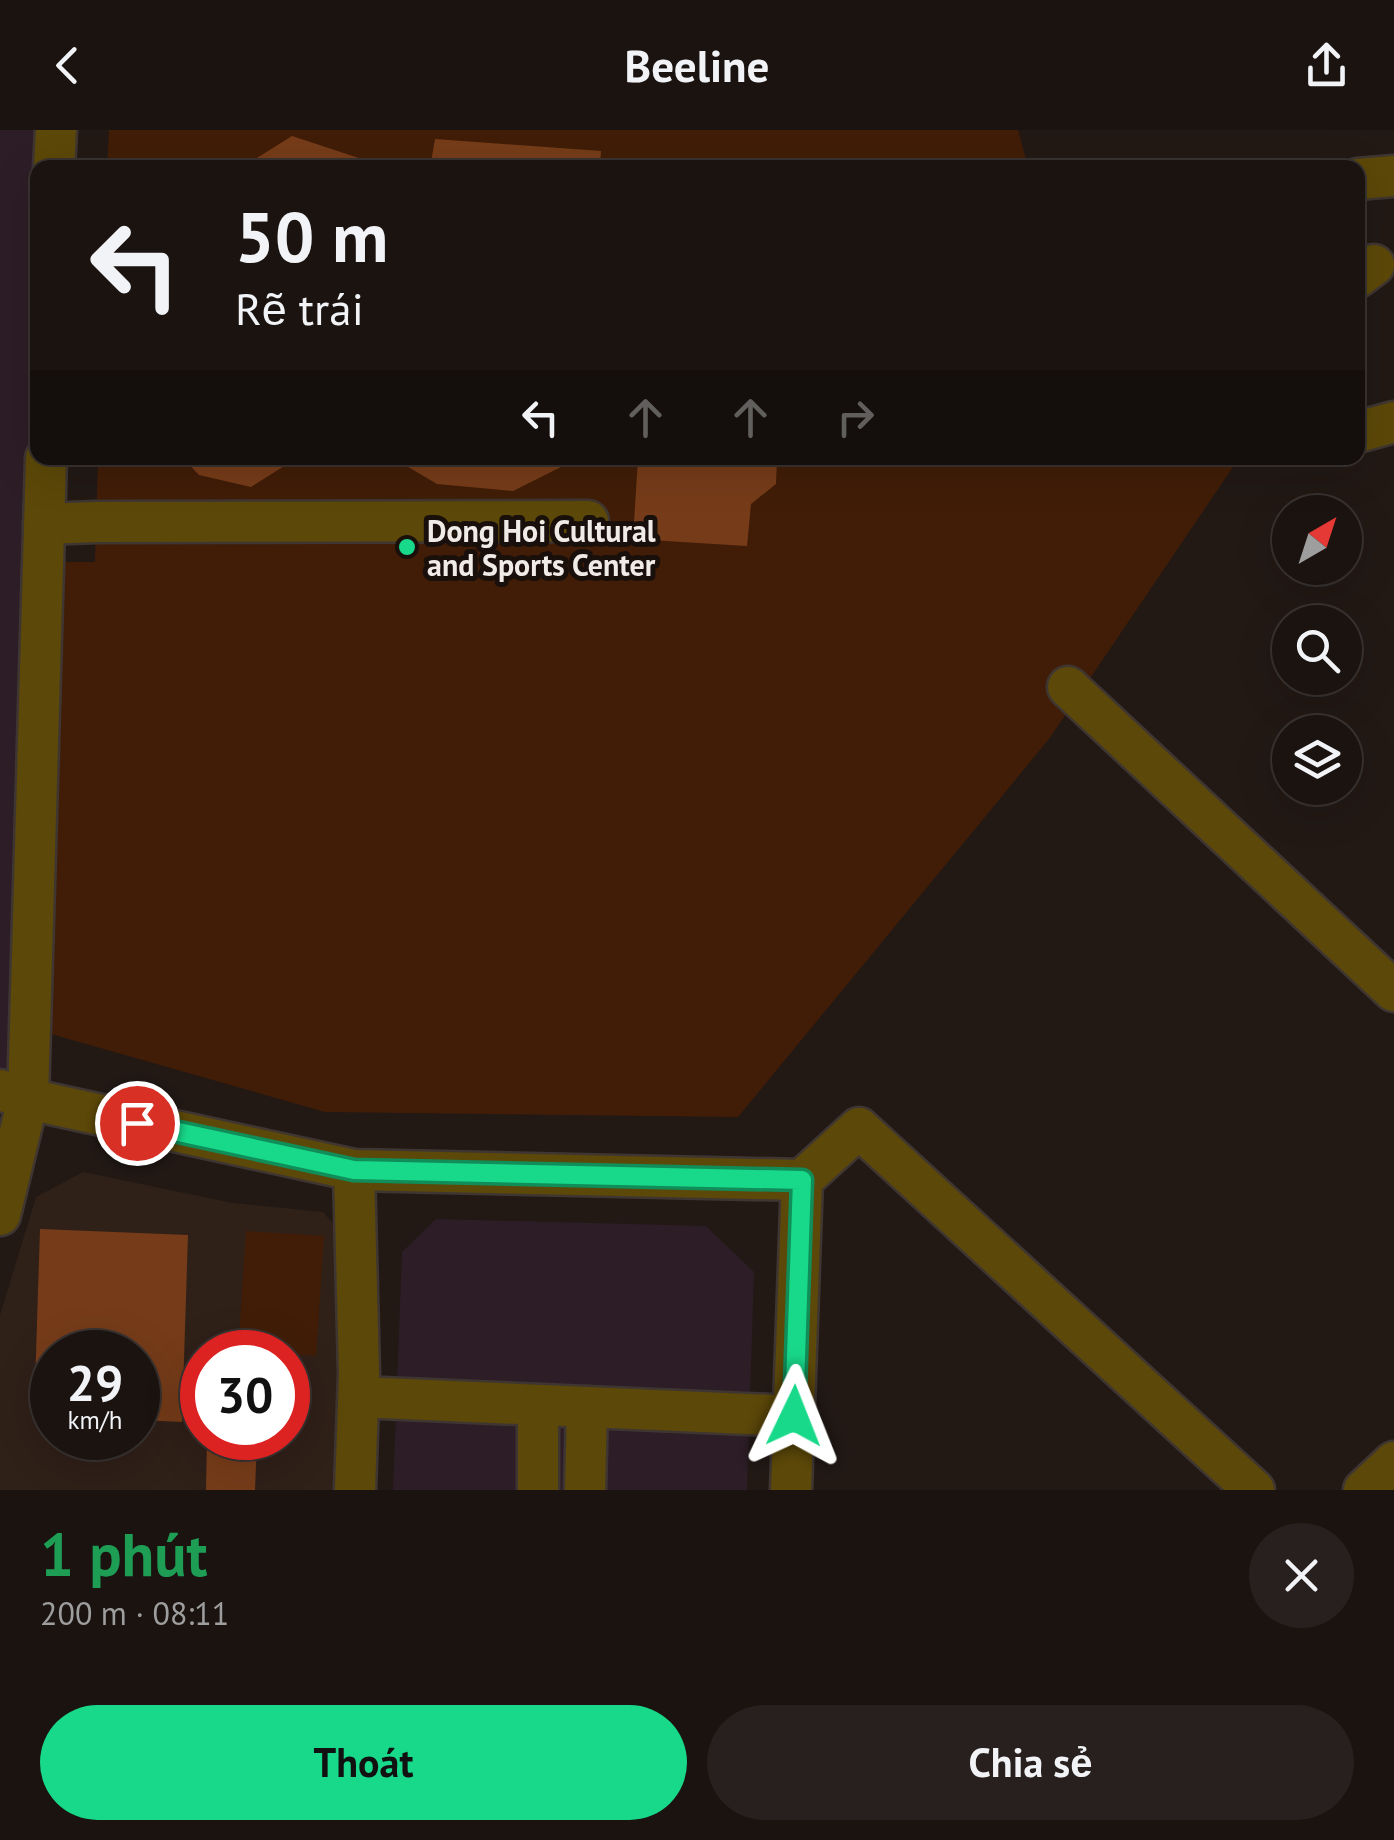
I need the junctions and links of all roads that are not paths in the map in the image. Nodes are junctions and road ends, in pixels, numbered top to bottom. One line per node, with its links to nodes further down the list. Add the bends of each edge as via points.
1 (56, 130): 2 (street)
2 (54, 160)
3 (1394, 176): 4 (street)
4 (1365, 178)
5 (1394, 422): 6 (street)
6 (1365, 430)
7 (46, 465): 9 (street)
8 (588, 521): 9 (street)
9 (44, 524): 12 (street)
10 (1068, 687): 11 (street)
11 (1394, 991)
12 (14, 1095): 13 (street); 15 (street)
13 (354, 1170): 14 (street); 16 (street)
14 (802, 1180): 19 (street); 25 (street, via 859,1128)
15 (0, 1215)
16 (359, 1398): 17 (street); 21 (street)
17 (538, 1404): 18 (street); 22 (street)
18 (587, 1407): 19 (street); 23 (street)
19 (794, 1416): 24 (street)
20 (1394, 1462): 26 (street)
21 (355, 1490)
22 (538, 1490)
23 (585, 1490)
24 (790, 1490)
25 (1254, 1490)
26 (1364, 1490)

